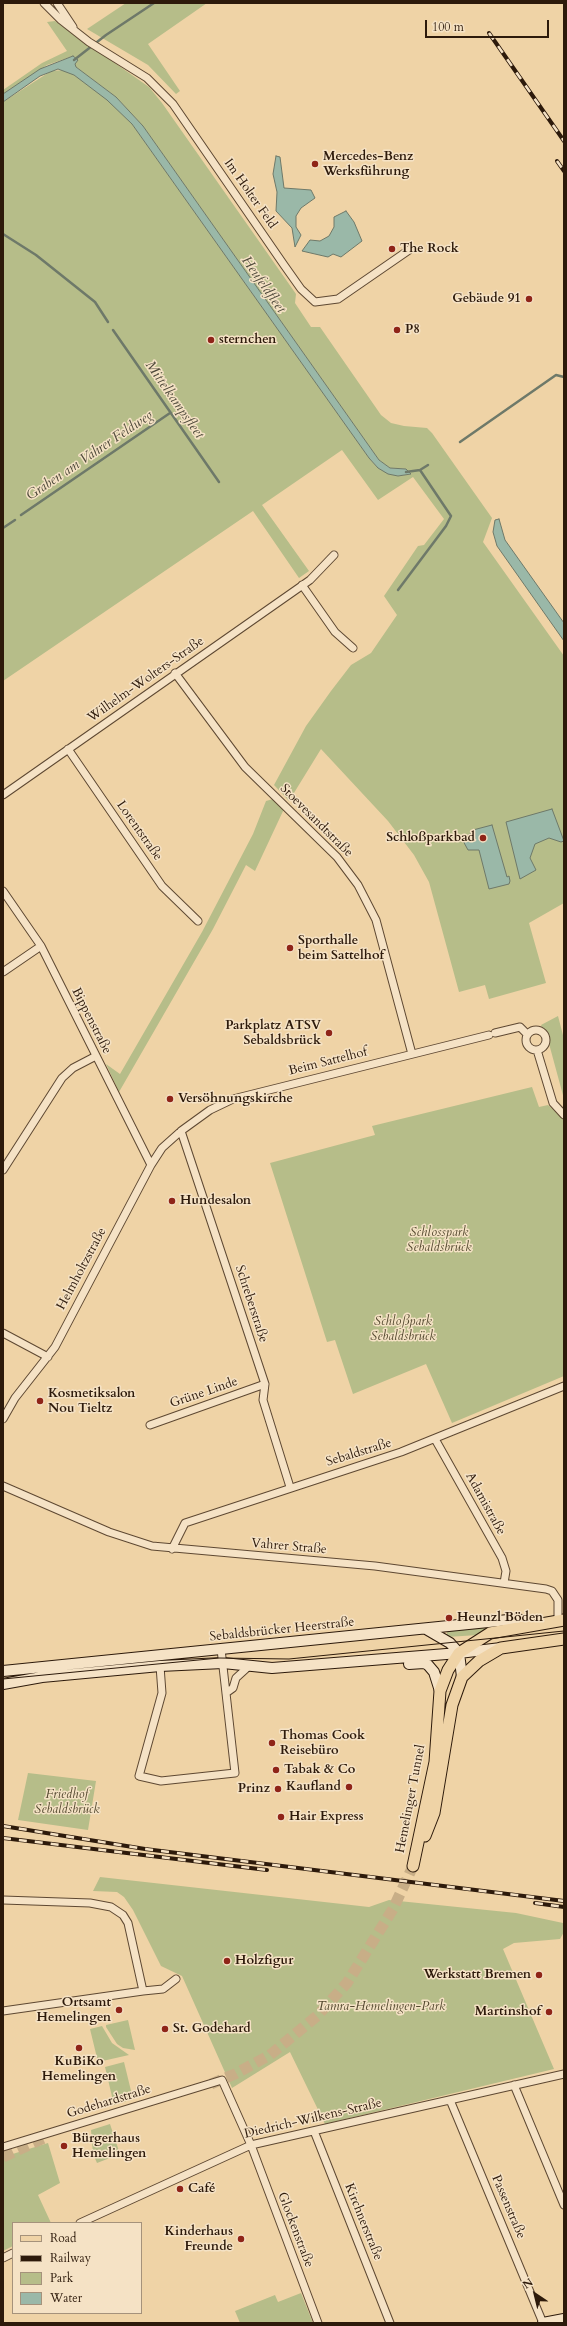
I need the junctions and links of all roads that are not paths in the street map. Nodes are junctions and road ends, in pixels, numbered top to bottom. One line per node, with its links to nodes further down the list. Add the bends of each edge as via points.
1 (44, 3): 3 (street, Im Holter Feld)
2 (57, 3): 3 (street, Im Holter Feld)
3 (78, 34): 4 (street, Im Holter Feld, via 148,78 173,104 288,271 301,289 315,302 338,300)
4 (409, 250)
5 (334, 555): 6 (street, Wilhelm-Wolters-Straße, via 316,575)
6 (302, 585): 7 (street, via 335,632); 8 (street, Wilhelm-Wolters-Straße)
7 (353, 648)
8 (176, 674): 9 (street, Wilhelm-Wolters-Straße); 17 (street, Stoevesandtstraße, via 245,767 337,857 358,885 376,920)
9 (68, 749): 10 (street, Wilhelm-Wolters-Straße); 12 (street, Lorentstraße, via 162,886)
10 (3, 795)
11 (3, 891): 13 (street, Bippenstraße)
12 (198, 921)
13 (40, 946): 14 (street); 18 (street, Bippenstraße)
14 (3, 972)
15 (527, 1034): 16 (street, via 527,1045); 16 (street, via 536,1029 544,1033 545,1045); 17 (street, Beim Sattelhof, via 520,1027)
16 (537, 1050): 19 (street, via 553,1103)
17 (412, 1054): 20 (street, Beim Sattelhof, via 233,1099 210,1110)
18 (96, 1056): 21 (street, Bippenstraße); 22 (street, via 73,1068 62,1078)
19 (564, 1115)
20 (181, 1131): 21 (street, Helmholtzstraße, via 162,1148); 25 (street, Schreberstraße)
21 (151, 1165): 24 (street, Helmholtzstraße)
22 (3, 1170)
23 (3, 1333): 24 (street)
24 (48, 1357): 27 (street, Helmholtzstraße, via 14,1398)
25 (265, 1384): 28 (street, Grüne Linde); 31 (street, Schreberstraße, via 263,1400)
26 (564, 1386): 29 (street, Sebaldstraße)
27 (3, 1419)
28 (150, 1424)
29 (435, 1438): 31 (street, Sebaldstraße, via 402,1452); 33 (street, Adamistraße, via 502,1558 506,1571)
30 (3, 1486): 32 (street, Vahrer Straße, via 109,1532)
31 (290, 1487): 32 (street, Sebaldstraße, via 185,1523)
32 (172, 1549): 33 (street, Vahrer Straße, via 375,1566)
33 (504, 1583): 34 (street, Vahrer Straße, via 552,1591 558,1600)
34 (561, 1620): 35 (main road, Sebaldsbrücker Heerstraße)
35 (537, 1624): 36 (main road, Sebaldsbrücker Heerstraße, via 518,1620); 40 (main road, Hemelinger Tunnel, via 490,1632)
36 (426, 1630): 39 (main road, Sebaldsbrücker Heerstraße); 40 (main road, via 450,1643)
37 (564, 1640): 38 (main road, Sebaldsbrücker Heerstraße)
38 (501, 1648): 40 (main road, Sebaldsbrücker Heerstraße); 46 (main road, Hemelinger Tunnel, via 479,1661)
39 (221, 1650): 42 (street); 45 (main road, Sebaldsbrücker Heerstraße)
40 (459, 1653): 41 (main road, Sebaldsbrücker Heerstraße); 46 (main road); 48 (main road, Hemelinger Tunnel, via 448,1670)
41 (364, 1662): 44 (main road, Sebaldsbrücker Heerstraße, via 272,1668); 48 (main road, via 377,1666 424,1663 434,1672)
42 (223, 1663): 43 (main road, Sebaldsbrücker Heerstraße); 44 (main road, Sebaldsbrücker Heerstraße); 49 (street)
43 (160, 1666): 47 (main road, Sebaldsbrücker Heerstraße, via 42,1677); 49 (street, via 162,1693 139,1776 161,1781 235,1773)
44 (248, 1667): 49 (street, via 236,1678 233,1688)
45 (3, 1671)
46 (462, 1677): 48 (main road, Hemelinger Tunnel, via 452,1705 434,1812 413,1866 435,1762)
47 (3, 1684)
48 (440, 1690)
49 (226, 1693)
50 (3, 1900): 52 (street, via 90,1903 111,1907 123,1915 128,1923)
51 (176, 1979): 52 (street, via 164,1989)
52 (143, 1991): 53 (street)
53 (3, 2011)
54 (564, 2074): 56 (street, Diedrich-Wilkens-Straße)
55 (222, 2080): 59 (street, Glockenstraße); 60 (street, Godehardstraße)
56 (514, 2085): 57 (street, Diedrich-Wilkens-Straße); 61 (street)
57 (450, 2100): 58 (street, Diedrich-Wilkens-Straße); 69 (street, Passenstraße)
58 (314, 2131): 59 (street, Diedrich-Wilkens-Straße); 68 (street, Kirchnerstraße)
59 (251, 2145): 63 (street, Diedrich-Wilkens-Straße); 67 (street, Glockenstraße)
60 (3, 2147)
61 (561, 2189): 62 (street)
62 (564, 2206)
63 (82, 2222)
64 (12, 2254): 65 (street)
65 (3, 2258)
66 (564, 2319): 69 (main road)
67 (318, 2323)
68 (390, 2323)
69 (543, 2323)

